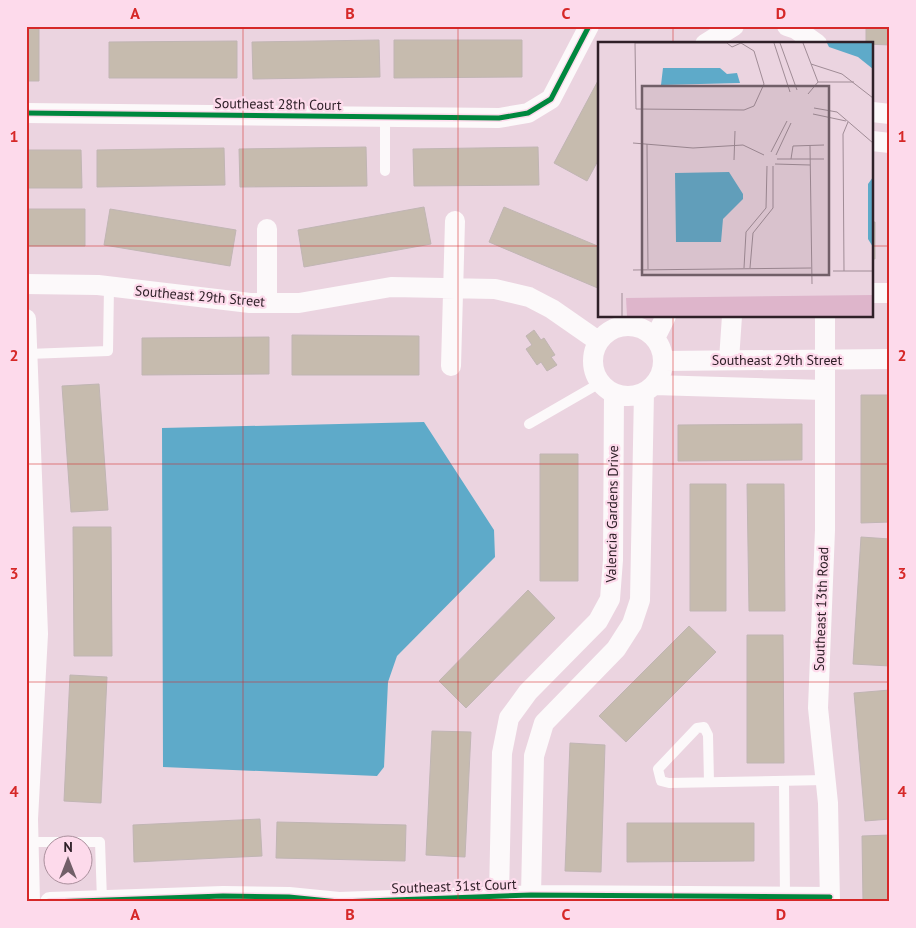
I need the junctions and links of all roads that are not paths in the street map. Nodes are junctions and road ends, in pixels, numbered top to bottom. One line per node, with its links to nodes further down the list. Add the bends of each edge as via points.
1 (589, 26): 9 (street, Southeast 28th Court, via 550,100 528,113 499,118)
2 (787, 26): 4 (street)
3 (729, 27): 5 (street)
4 (818, 36)
5 (707, 42)
6 (874, 112): 8 (street)
7 (26, 113): 9 (street, Southeast 28th Court)
8 (890, 114)
9 (385, 117): 12 (lane)
10 (874, 141): 11 (street)
11 (890, 143)
12 (386, 171)
13 (455, 221): 17 (street)
14 (268, 229): 20 (street)
15 (26, 284): 16 (street, Southeast 29th Street)
16 (109, 287): 20 (street, Southeast 29th Street); 28 (lane, via 108,351)
17 (453, 288): 20 (street, Southeast 29th Street, via 391,287 299,302); 27 (street, Southeast 29th Street, via 495,289 529,298 552,309); 33 (street)
18 (874, 293): 19 (street)
19 (890, 293)
20 (268, 303)
21 (665, 318): 26 (street)
22 (732, 318): 30 (street)
23 (825, 318): 31 (street, Southeast 13th Road)
24 (26, 319): 28 (street)
25 (636, 321): 26 (street); 27 (street, via 614,328)
26 (655, 338): 32 (street)
27 (598, 341): 34 (street, via 593,362)
28 (28, 354): 41 (street, via 38,634)
29 (890, 359): 31 (street, Southeast 29th Street)
30 (729, 360): 31 (street, Southeast 29th Street); 32 (street, Southeast 29th Street)
31 (825, 360): 36 (street, Southeast 13th Road)
32 (663, 361): 35 (street, via 659,378)
33 (451, 366)
34 (607, 388): 35 (street, via 634,395); 37 (lane); 43 (street, Valencia Gardens Drive, via 613,560 610,599 598,621 528,692 510,718 502,753)
35 (649, 388): 36 (street, Southeast 29th Street); 42 (street, via 640,600 632,624 616,649 544,723 534,756)
36 (825, 390): 38 (street, Southeast 13th Road, via 825,530 818,708)
37 (529, 424)
38 (825, 780): 39 (lane); 46 (street, Southeast 13th Road)
39 (784, 781): 40 (lane); 44 (lane)
40 (709, 782): 40 (lane, via 668,783 661,780 658,769 697,728 704,727 708,735)
41 (29, 842): 45 (lane, via 100,842); 47 (street)
42 (531, 895): 43 (street, Southeast 31st Court); 44 (street, Southeast 31st Court)
43 (499, 896): 45 (street, Southeast 31st Court, via 339,902 223,896)
44 (786, 897): 46 (street, Southeast 31st Court)
45 (102, 900): 48 (street, Southeast 31st Court)
46 (830, 900)
47 (30, 902)
48 (50, 902)

